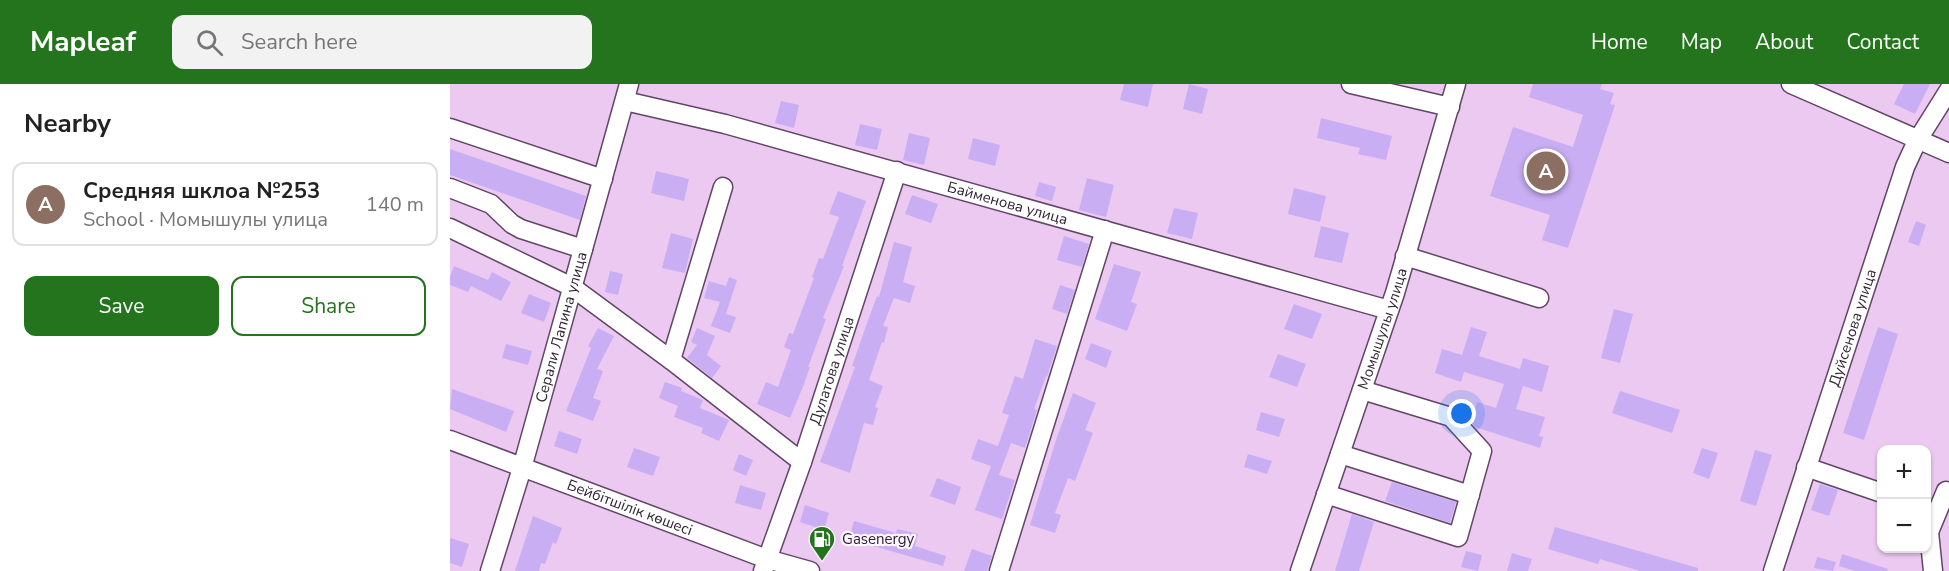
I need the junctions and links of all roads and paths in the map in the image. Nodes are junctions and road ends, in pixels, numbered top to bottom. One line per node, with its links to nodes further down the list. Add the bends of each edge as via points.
1 (1352, 84): 6 (street)
2 (1456, 84): 6 (street, Момышулы улица)
3 (1791, 84): 8 (street)
4 (1949, 90): 8 (street, Дуйсенова улица)
5 (627, 92): 10 (street, Байменова улица, via 725,124); 11 (street, Серали Лапина улица)
6 (1449, 107): 17 (street, Момышулы улица)
7 (450, 128): 11 (street)
8 (1917, 141): 9 (street); 26 (street, Дуйсенова улица)
9 (1949, 153)
10 (897, 171): 15 (street, Байменова улица); 25 (street, Дулатова улица)
11 (603, 179): 16 (street, Серали Лапина улица)
12 (723, 187): 21 (street)
13 (450, 188): 16 (street, via 491,204 520,229)
14 (450, 228): 18 (street)
15 (1105, 231): 20 (street, Байменова улица); 38 (street)
16 (583, 249): 18 (street, Серали Лапина улица)
17 (1406, 256): 19 (street); 20 (street, Момышулы улица)
18 (572, 287): 21 (street); 27 (street, Серали Лапина улица)
19 (1539, 298)
20 (1389, 310): 22 (street, Момышулы улица)
21 (671, 360): 25 (street)
22 (1362, 390): 24 (street, Момышулы улица); 31 (street, via 1450,417 1482,451)
23 (450, 440): 27 (street, Бейбітшілік көшесі)
24 (1340, 454): 30 (street, Момышулы улица); 31 (street)
25 (802, 462): 35 (street, Дулатова улица)
26 (1806, 467): 29 (street); 40 (street, Дуйсенова улица)
27 (522, 468): 35 (street, Бейбітшілік көшесі); 36 (street, Серали Лапина улица)
28 (1947, 489): 32 (street); 33 (street)
29 (1877, 492)
30 (1326, 494): 31 (street, via 1458,537); 39 (street, Момышулы улица)
31 (1470, 495)
32 (1931, 496)
33 (1931, 524)
34 (1931, 553): 41 (street)
35 (765, 565): 37 (street, Бейбітшілік көшесі)
36 (489, 571)
37 (810, 571)
38 (999, 571)
39 (1300, 571)
40 (1773, 571)
41 (1933, 571)

